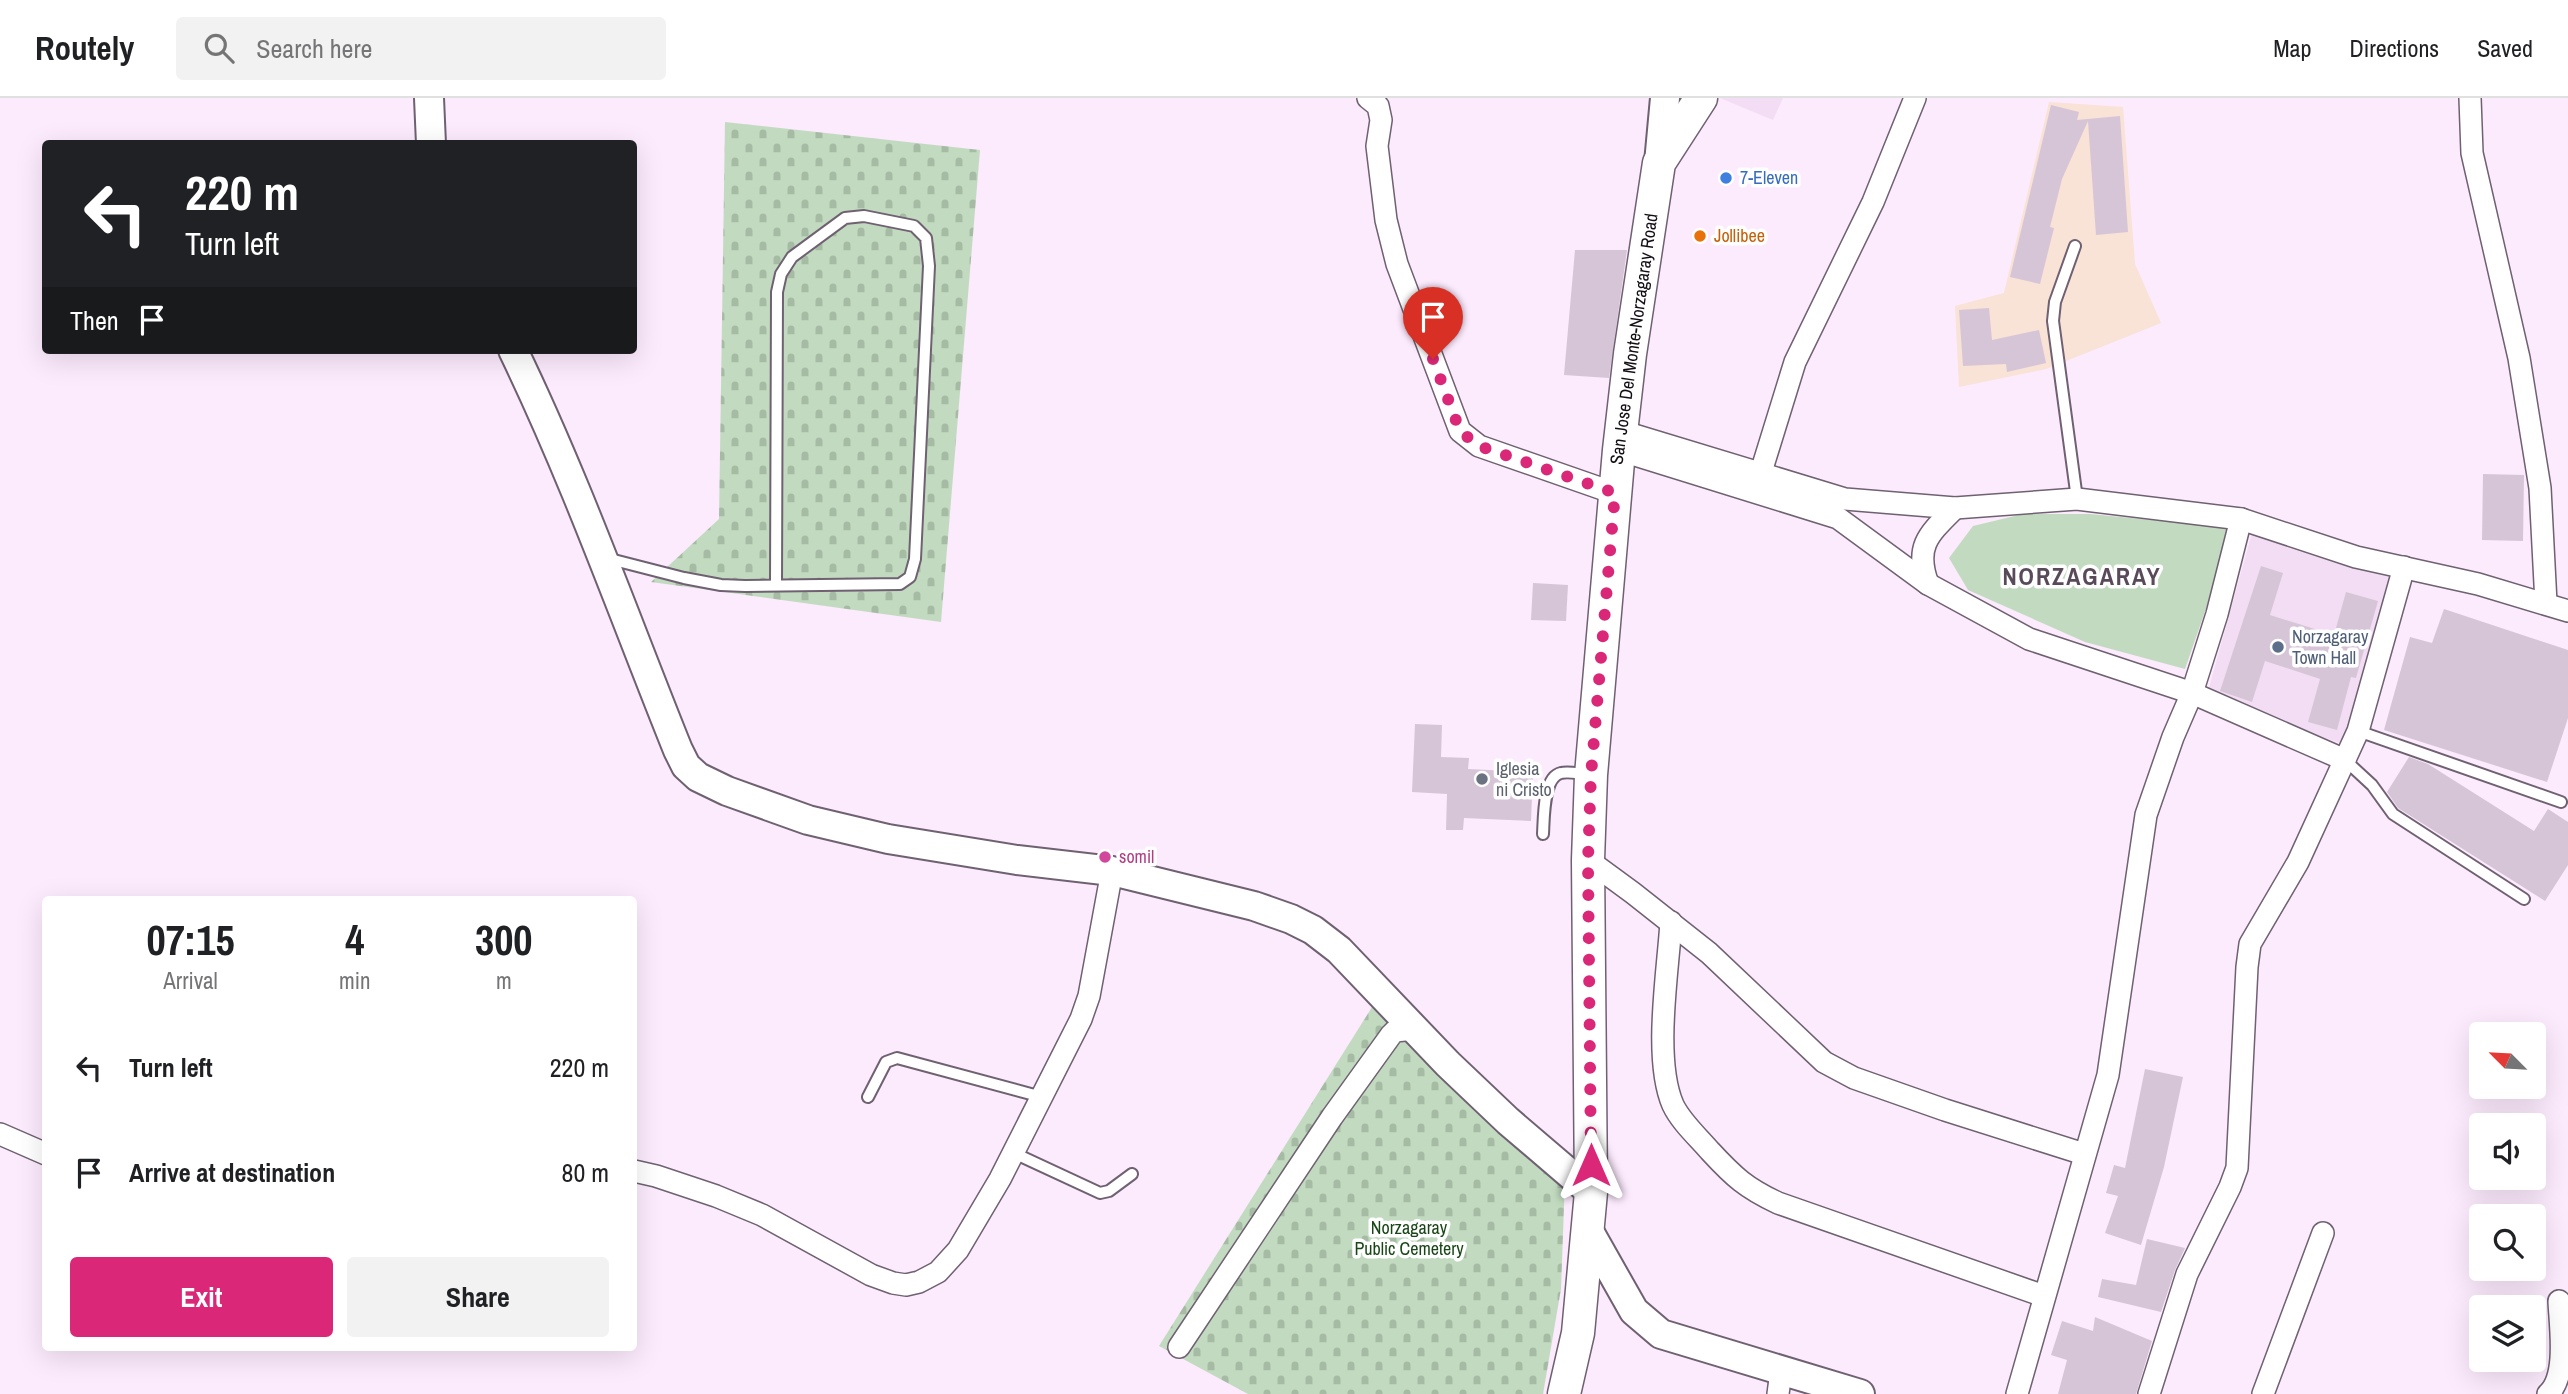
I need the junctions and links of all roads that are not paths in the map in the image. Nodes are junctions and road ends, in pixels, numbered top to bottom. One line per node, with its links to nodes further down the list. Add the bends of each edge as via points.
1 (429, 98): 7 (street)
2 (1368, 98): 13 (street, via 1378,106 1381,120 1377,146 1385,220 1397,264 1460,431 1479,446)
3 (1665, 98): 8 (street)
4 (1702, 98): 8 (main road)
5 (1915, 98): 12 (street, via 1873,202 1795,362)
6 (2470, 98): 21 (street, via 2472,153 2519,358 2540,488)
7 (432, 140)
8 (1659, 163): 11 (main road, San Jose Del Monte-Norzagaray Road)
9 (2075, 246): 14 (lane, via 2053,321)
10 (515, 354): 17 (street)
11 (1620, 440): 12 (street); 13 (main road, San Jose Del Monte-Norzagaray Road); 19 (street, via 1838,518)
12 (1761, 472): 15 (street, via 1845,499)
13 (1615, 493): 26 (main road, San Jose Del Monte-Norzagaray Road)
14 (2077, 499): 15 (street); 16 (street)
15 (1955, 508): 19 (street, via 1928,535 1921,557)
16 (2241, 519): 18 (street, via 2356,557); 23 (street)
17 (604, 557): 20 (lane, via 721,585); 30 (street, via 678,750 698,777 808,820 888,839)
18 (2404, 567): 21 (street); 24 (street)
19 (1928, 584): 23 (street, via 2029,639)
20 (776, 585): 20 (lane, via 900,584 910,577 915,559 929,266 926,238 914,226 864,216 845,218 792,257 781,274 777,292)
21 (2546, 603): 22 (street)
22 (2568, 611)
23 (2192, 693): 25 (street); 39 (street, via 2140,839 2114,1048)
24 (2358, 731): 25 (street); 27 (lane)
25 (2345, 760): 31 (lane, via 2372,785 2393,814); 52 (street, via 2298,862 2250,944 2237,1168 2187,1274)
26 (1591, 775): 28 (lane, via 1560,773 1551,779); 29 (main road, San Jose Del Monte-Norzagaray Road)
27 (2561, 802)
28 (1543, 834)
29 (1588, 860): 32 (street); 42 (main road, San Jose Del Monte-Norzagaray Road)
30 (1112, 871): 33 (street, via 1254,906 1313,930 1339,950); 35 (street, via 1089,996)
31 (2524, 899)
32 (1671, 922): 39 (street, via 1824,1062 1932,1106); 45 (street, via 1664,1056 1673,1105 1737,1180 1778,1203)
33 (1414, 1029): 42 (street, via 1508,1121); 47 (street, via 1391,1035)
34 (868, 1097): 35 (lane, via 886,1062 897,1058)
35 (1042, 1097): 38 (street)
36 (0, 1134): 37 (street)
37 (42, 1152)
38 (1014, 1153): 40 (street, via 958,1250 938,1272 906,1285 871,1275 762,1214); 41 (lane, via 1100,1193)
39 (2084, 1154): 45 (street)
40 (637, 1172)
41 (1132, 1174)
42 (1591, 1192): 43 (main road, San Jose Del Monte-Norzagaray Road)
43 (1587, 1228): 48 (street, via 1634,1311 1648,1325); 49 (main road, San Jose Del Monte-Norzagaray Road, via 1578,1333)
44 (2323, 1233): 53 (street)
45 (2044, 1296): 51 (street)
46 (2559, 1301): 54 (street, via 2561,1372)
47 (1179, 1347)
48 (1779, 1382): 50 (street)
49 (1564, 1394)
50 (1860, 1394)
51 (2017, 1394)
52 (2149, 1394)
53 (2263, 1394)
54 (2548, 1394)

